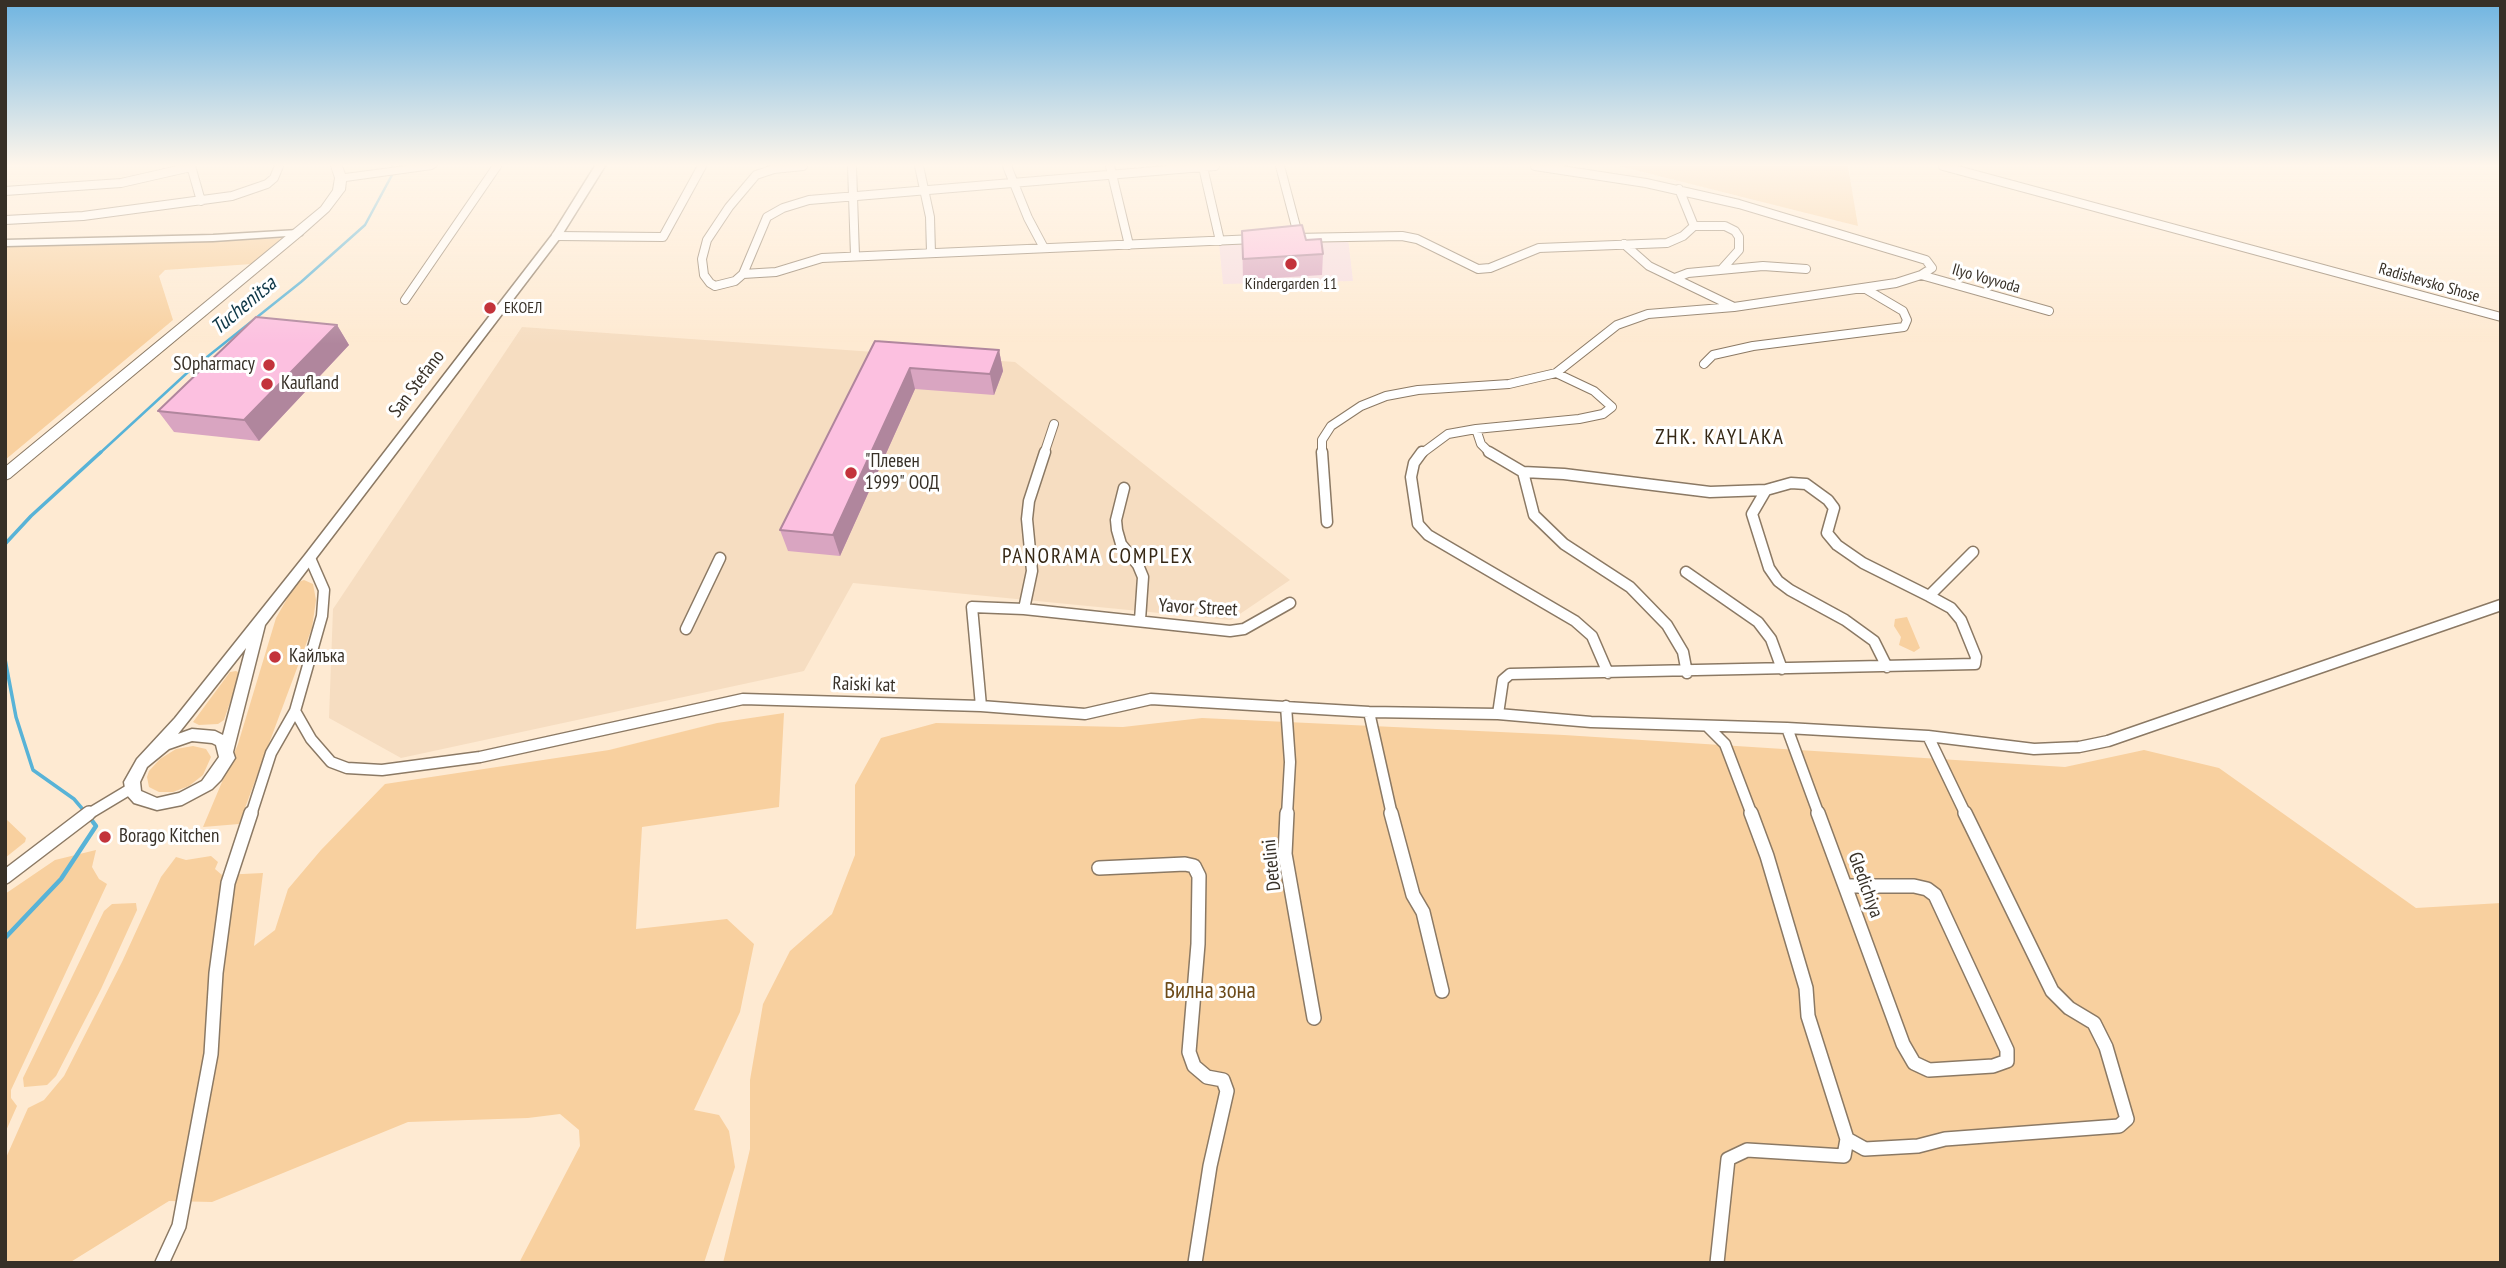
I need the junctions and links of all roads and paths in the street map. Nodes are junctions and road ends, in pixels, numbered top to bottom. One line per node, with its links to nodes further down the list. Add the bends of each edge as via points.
1 (307, 225): 16 (main road)
2 (457, 225): 34 (street)
3 (563, 225): 17 (street, San Stefano)
4 (669, 225): 17 (street, via 663,237)
5 (716, 225): 30 (street, via 706,240 705,278 715,286 725,285)
6 (764, 225): 30 (street)
7 (854, 225): 27 (street)
8 (930, 225): 26 (street)
9 (1032, 225): 25 (street)
10 (1124, 225): 24 (street)
11 (1216, 225): 21 (street)
12 (1296, 225): 19 (street)
13 (1810, 225): 31 (street, Ilyo Voyvoda, via 1926,260 1932,268)
14 (2162, 225): 37 (street, Radishevsko Shose)
15 (1694, 226): 23 (street, via 1667,243); 28 (street, via 1725,226 1739,237 1739,250)
16 (298, 233): 22 (street); 40 (main road)
17 (556, 236): 50 (street, San Stefano)
18 (1287, 238): 19 (street)
19 (1299, 238): 23 (street, via 1402,236 1478,269 1539,248)
20 (1263, 239): 21 (street)
21 (1220, 241): 24 (street)
22 (5, 243)
23 (1624, 244): 32 (street, via 1649,266)
24 (1129, 245): 25 (street)
25 (1044, 248): 26 (street)
26 (931, 253): 27 (street)
27 (856, 256): 30 (street)
28 (1722, 269): 29 (street); 32 (street)
29 (1806, 269)
30 (743, 274)
31 (1921, 275): 33 (street); 36 (street, Ilyo Voyvoda)
32 (1675, 278): 35 (street)
33 (1864, 288): 35 (street); 38 (street, via 1903,311 1904,327 1753,346 1713,355)
34 (405, 300)
35 (1734, 307): 39 (street, via 1648,314 1617,324)
36 (2049, 311)
37 (2501, 317)
38 (1704, 364)
39 (1556, 373): 42 (street, via 1594,391 1612,407 1603,414 1579,419); 48 (street, via 1509,384 1418,390 1361,406 1331,426 1322,440)
40 (74, 420): 44 (main road); 45 (main road)
41 (1054, 424): 56 (street, via 1029,501 1032,571)
42 (1476, 429): 43 (street, via 1493,456); 62 (street, via 1448,435 1423,451 1414,463 1410,477 1418,524 1428,535 1574,621 1592,636)
43 (1523, 472): 47 (street, via 1710,492); 63 (street, via 1534,515 1564,544 1630,587 1667,625 1683,652)
44 (5, 475)
45 (5, 484)
46 (1124, 488): 57 (street, via 1117,530 1143,577)
47 (1766, 490): 53 (street, via 1791,483 1806,484 1819,492 1834,508 1828,533 1837,545); 60 (street, via 1752,514 1769,568 1803,599 1861,630 1874,641)
48 (1327, 522)
49 (1973, 552): 53 (street)
50 (310, 558): 58 (street, San Stefano); 66 (street, via 324,603)
51 (720, 558): 59 (street)
52 (1686, 572): 61 (street, via 1758,622 1771,639)
53 (1929, 596): 60 (street, via 1956,607 1975,664)
54 (1290, 603): 57 (street, Yavor Street, via 1244,629 1230,631)
55 (2501, 605): 71 (street, Raiski kat, via 2108,741 2034,749)
56 (1024, 609): 57 (street, Yavor Street); 64 (street, Yavor Street, via 972,607)
57 (1140, 620)
58 (260, 622): 72 (street, San Stefano); 73 (street, San Stefano)
59 (686, 629)
60 (1888, 667): 61 (street)
61 (1782, 669): 63 (street)
62 (1608, 673): 63 (street); 68 (street, via 1510,674 1503,680)
63 (1687, 673)
64 (981, 706): 65 (street, Raiski kat, via 1085,714 1151,699); 66 (street, Raiski kat, via 743,699 480,757 382,769 347,768 331,762)
65 (1286, 706): 67 (street, Raiski kat); 79 (street, Detelini, via 1290,762 1285,854)
66 (295, 710): 81 (street, via 271,753 228,883 211,1054 178,1226)
67 (1369, 712): 68 (street, Raiski kat); 78 (street, via 1399,847 1423,912)
68 (1498, 714): 69 (street, Raiski kat)
69 (1708, 727): 70 (street, Raiski kat); 80 (street, via 1725,744 1768,856 1806,988 1808,1016)
70 (1787, 728): 71 (street, Raiski kat); 77 (street, Gledichiya)
71 (1928, 736): 80 (street, via 2052,991 2094,1023 2106,1046 2127,1119 2119,1126 1945,1139 1918,1146 1866,1149)
72 (226, 749): 73 (street, via 215,737 192,735 164,745); 74 (street, San Stefano, via 227,758 216,776 182,799 147,802)
73 (142, 763): 74 (street)
74 (132, 788): 76 (street, via 96,808)
75 (1099, 868): 82 (street, via 1185,864 1194,866 1199,876 1189,1052 1194,1066 1207,1077 1223,1080 1227,1091)
76 (5, 877)
77 (1845, 886): 77 (street, Gledichiya, via 1914,886 1935,895 2007,1050 2007,1061 1929,1070 1914,1063)
78 (1442, 991)
79 (1314, 1018)
80 (1847, 1139): 83 (street, via 1844,1156 1747,1150 1728,1159)
81 (162, 1263)
82 (1195, 1263)
83 (1717, 1263)

